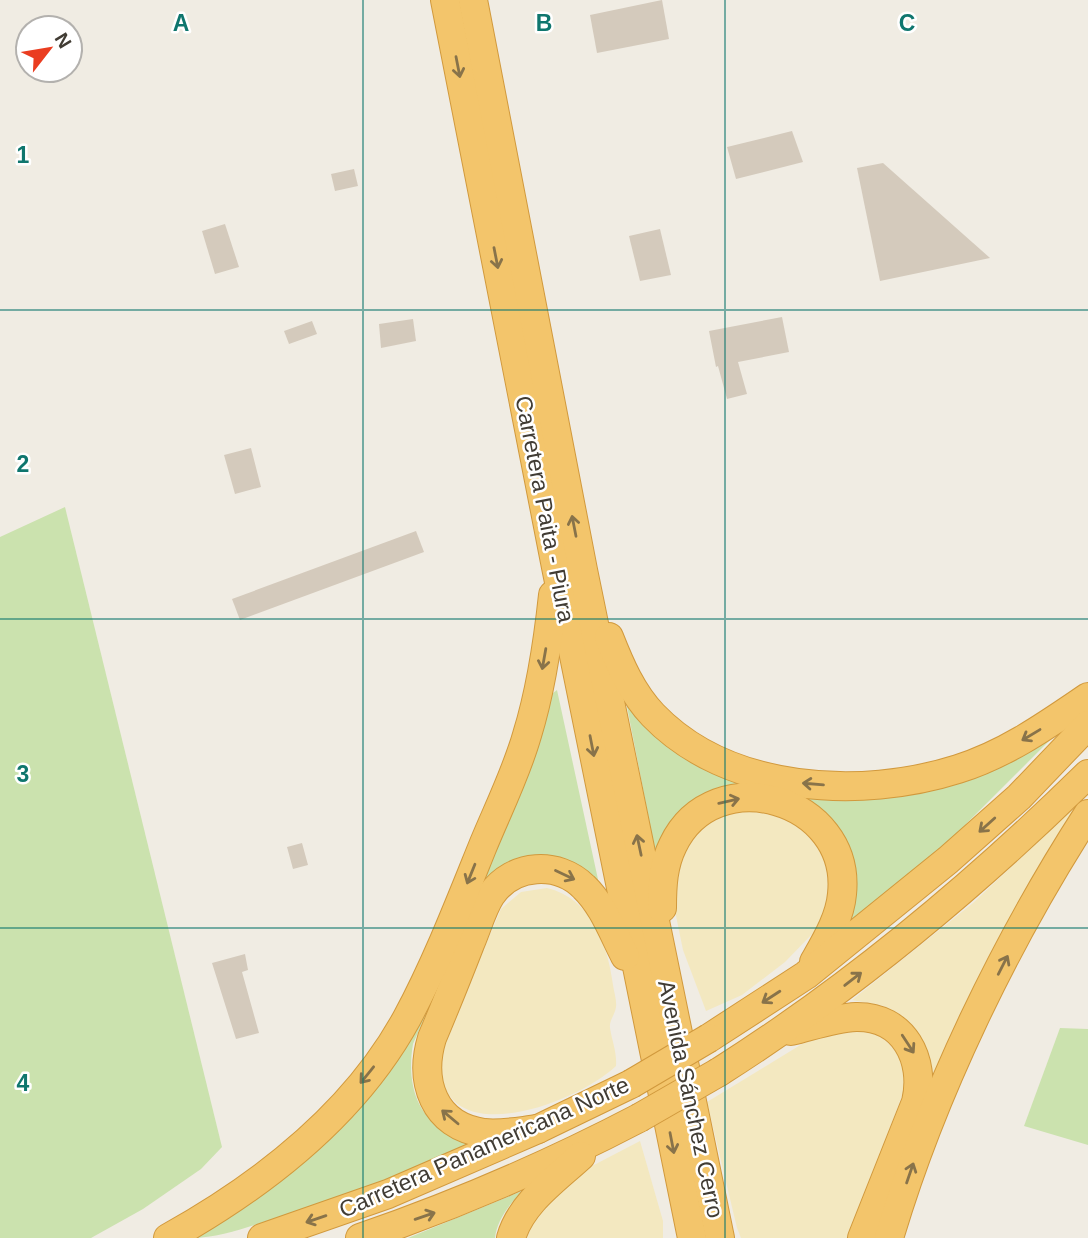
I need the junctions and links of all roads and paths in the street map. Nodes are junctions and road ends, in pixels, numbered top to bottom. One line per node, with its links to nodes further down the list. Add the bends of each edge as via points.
1 (445, 0): 3 (highway, Carretera Paita - Piura, one-way to 3)
2 (473, 0): 3 (highway, Carretera Paita - Piura, one-way to 2)
3 (569, 569): 4 (highway, one-way to 3, via 1032,736 985,759 934,776 832,785 764,775 689,744 653,714 629,681); 8 (highway, Carretera Paita - Piura, one-way to 3); 10 (highway, Carretera Paita - Piura, one-way to 10); 17 (highway, one-way to 17, via 527,738 406,1020 366,1076 312,1137 237,1198)
4 (1088, 697)
5 (1088, 725): 9 (highway, Carretera Panamericana Norte, one-way to 9, via 1019,797 948,860)
6 (1088, 774): 12 (highway, Carretera Panamericana Norte, one-way to 6, via 971,884)
7 (1088, 814): 25 (highway, one-way to 7, via 930,1122 984,1001)
8 (663, 960): 9 (highway, one-way to 9, via 662,889 667,858 677,836 709,807 732,799 764,797 783,802 814,821 835,850 842,873 836,919); 16 (highway, Avenida Sánchez Cerro)
9 (806, 975): 13 (highway, Carretera Panamericana Norte, one-way to 13, bridge, via 631,1084)
10 (638, 980): 11 (highway, Carretera Paita - Piura); 13 (highway, one-way to 10, via 494,1134 470,1130 440,1108 426,1078 432,1038 491,896 503,881 527,870 555,870 571,877 593,898)
11 (646, 1017): 15 (highway, Avenida Sánchez Cerro, one-way to 15)
12 (778, 1034): 14 (highway, Carretera Panamericana Norte, bridge); 24 (highway, one-way to 24, via 835,1020 870,1018 898,1031 917,1060 916,1102)
13 (538, 1129): 18 (highway, Carretera Panamericana Norte, one-way to 18, via 388,1194)
14 (601, 1138): 19 (highway, Carretera Panamericana Norte, one-way to 14, via 435,1213); 20 (highway, via 533,1201 518,1219)
15 (683, 1196): 21 (highway); 22 (highway, Avenida Sánchez Cerro)
16 (717, 1225): 23 (highway, Avenida Sánchez Cerro)
17 (169, 1238)
18 (262, 1238)
19 (360, 1238)
20 (511, 1238)
21 (678, 1238)
22 (692, 1238)
23 (730, 1238)
24 (862, 1238)
25 (889, 1238)

